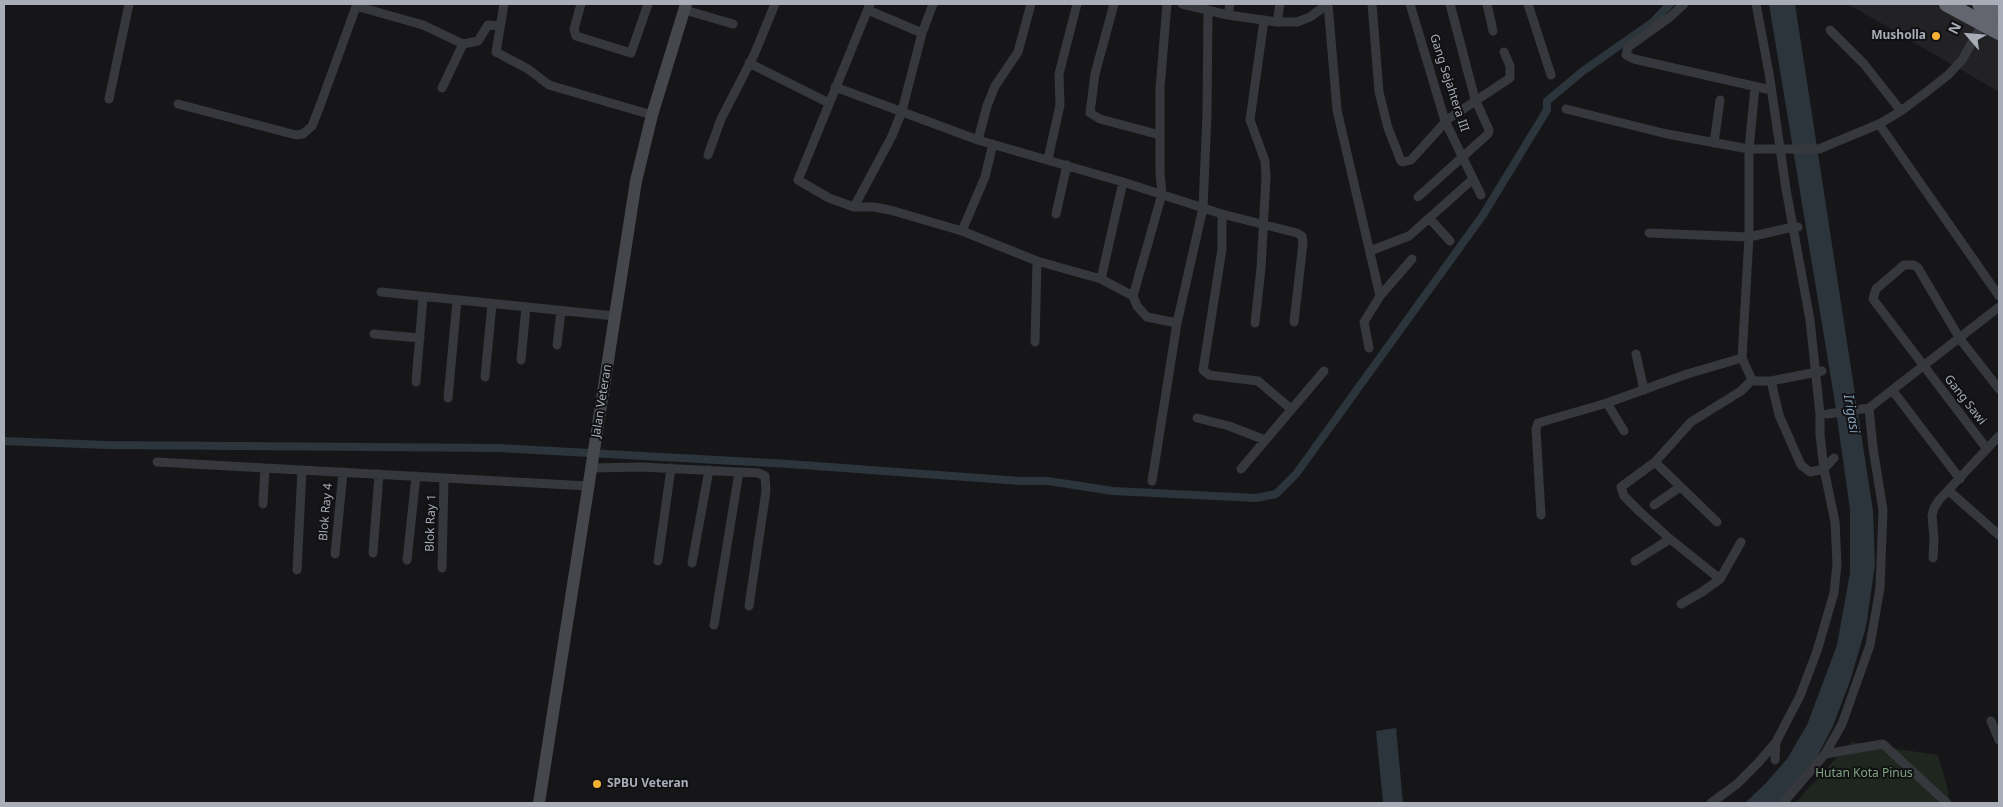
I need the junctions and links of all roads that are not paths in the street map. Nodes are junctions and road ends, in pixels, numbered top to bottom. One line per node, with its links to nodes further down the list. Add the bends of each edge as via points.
1 (129, 4): 47 (street)
2 (504, 4): 34 (street)
3 (581, 4): 4 (street, via 574,29 576,36 631,54)
4 (648, 4)
5 (775, 4): 41 (street)
6 (932, 4): 38 (street)
7 (1031, 4): 59 (street, via 1018,52 995,86)
8 (1078, 4): 66 (street, via 1058,74 1060,104)
9 (1114, 4): 58 (street, via 1095,74 1090,113 1100,119)
10 (1167, 4): 58 (street, via 1160,88)
11 (1182, 4): 27 (street)
12 (1230, 4): 29 (street)
13 (1280, 4): 31 (street)
14 (1328, 4): 31 (street, via 1297,22); 84 (street, via 1337,110)
15 (1372, 4): 56 (street, via 1379,92 1401,161 1411,160)
16 (1410, 4): 56 (street, Gang Sejahtera III)
17 (1450, 4): 48 (street)
18 (1487, 4): 36 (street)
19 (1528, 4): 42 (street)
20 (1684, 4): 44 (street, via 1628,47 1626,55)
21 (1756, 4): 46 (street)
22 (1948, 4): 32 (highway)
23 (1980, 4): 28 (highway)
24 (356, 5): 39 (street, via 423,25); 51 (street, via 322,103 312,126 303,134 296,135)
25 (686, 7): 33 (street); 55 (street, Jalan Veteran)
26 (869, 7): 38 (street); 43 (street)
27 (1208, 10): 29 (street); 74 (street)
28 (1999, 14)
29 (1228, 15): 30 (street)
30 (1264, 20): 31 (street); 78 (street, via 1250,120 1265,161)
31 (1277, 22)
32 (1983, 23): 37 (highway); 54 (street, via 1962,60 1948,75)
33 (733, 24)
34 (500, 26): 39 (street, via 488,25 478,41); 55 (street, via 496,52 528,69 548,86)
35 (1830, 30): 54 (street, via 1864,64)
36 (1493, 31)
37 (1999, 32)
38 (922, 33): 53 (street)
39 (463, 44): 45 (street)
40 (1504, 52): 48 (street, via 1510,66 1510,78)
41 (749, 63): 50 (street); 64 (street, via 721,119)
42 (1551, 75)
43 (835, 87): 50 (street); 53 (street)
44 (1755, 87): 46 (street); 62 (street)
45 (442, 88)
46 (1771, 90): 63 (street)
47 (109, 99)
48 (1475, 99): 56 (street); 65 (street, via 1489,130)
49 (1720, 100): 60 (street)
50 (828, 103): 73 (street, via 798,180 829,198)
51 (178, 104)
52 (1566, 109): 60 (street)
53 (902, 111): 59 (street); 73 (street)
54 (1901, 111): 57 (street)
55 (652, 115): 98 (street, Jalan Veteran, via 636,180)
56 (1445, 121): 65 (street, Gang Sejahtera III)
57 (1879, 124): 63 (street, via 1819,149); 92 (street)
58 (1160, 135): 70 (street)
59 (978, 140): 61 (street)
60 (1714, 143): 62 (street)
61 (994, 144): 66 (street); 80 (street, via 985,177)
62 (1749, 149): 63 (street); 82 (street)
63 (1781, 151): 79 (street)
64 (708, 155)
65 (1462, 157): 68 (street, Gang Sejahtera III); 72 (street)
66 (1048, 159): 67 (street)
67 (1067, 165): 69 (street); 75 (street)
68 (1473, 179): 71 (street, Gang Sejahtera III); 77 (street)
69 (1122, 182): 70 (street); 87 (street)
70 (1162, 194): 74 (street); 90 (street)
71 (1481, 195)
72 (1418, 197)
73 (854, 207): 80 (street, via 883,208)
74 (1203, 208): 76 (street); 100 (street)
75 (1056, 214)
76 (1222, 214): 78 (street); 123 (street, via 1222,249 1202,370 1209,375 1258,381)
77 (1430, 219): 83 (street); 84 (street, via 1409,236)
78 (1262, 224): 99 (street, via 1292,230 1302,236); 101 (street)
79 (1796, 227): 82 (street); 113 (street)
80 (962, 231): 86 (street)
81 (1649, 232): 82 (street)
82 (1749, 237): 109 (street)
83 (1450, 241)
84 (1370, 251): 91 (street)
85 (1412, 259): 91 (street)
86 (1038, 261): 87 (street); 105 (street)
87 (1102, 279): 90 (street)
88 (381, 292): 89 (street)
89 (423, 296): 93 (street); 103 (street)
90 (1133, 296): 100 (street, via 1147,317)
91 (1380, 296): 107 (street, via 1364,322)
92 (1999, 296)
93 (456, 300): 94 (street); 121 (street)
94 (492, 304): 95 (street); 114 (street)
95 (526, 307): 97 (street); 110 (street)
96 (1999, 307): 104 (street)
97 (561, 311): 98 (street); 106 (street)
98 (615, 316): 134 (street, Jalan Veteran)
99 (1294, 322)
100 (1177, 323): 147 (street)
101 (1255, 323)
102 (374, 334): 103 (street)
103 (420, 338): 117 (street)
104 (1960, 339): 111 (street); 111 (street, Gang Sawi, via 1918,268 1904,265 1876,289 1873,299); 119 (street)
105 (1034, 342)
106 (557, 345)
107 (1370, 348)
108 (1636, 354): 118 (street)
109 (1742, 358): 115 (street); 118 (street)
110 (521, 360)
111 (1923, 366): 120 (street); 130 (street, Gang Sawi)
112 (1324, 371): 123 (street)
113 (1819, 372): 116 (street); 138 (street)
114 (485, 378)
115 (1752, 380): 116 (street); 133 (street, via 1741,391 1691,422)
116 (1771, 381): 138 (street, via 1779,415 1801,465 1810,472)
117 (416, 382)
118 (1644, 390): 122 (street)
119 (1999, 390)
120 (1893, 391): 124 (street); 146 (street)
121 (448, 398)
122 (1607, 403): 127 (street); 153 (street, via 1538,423)
123 (1291, 409): 129 (street)
124 (1867, 409): 125 (street); 174 (street, via 1883,510 1880,588 1863,668 1842,724)
125 (1829, 414)
126 (1197, 418): 129 (street)
127 (1624, 431)
128 (1999, 436): 130 (street)
129 (1265, 440): 137 (street)
130 (1987, 450): 146 (street)
131 (1834, 458): 138 (street)
132 (158, 462): 135 (street)
133 (1654, 462): 149 (street); 156 (street, via 1623,483 1621,490)
134 (592, 466): 136 (street); 148 (street, Jalan Veteran)
135 (265, 468): 139 (street); 151 (street)
136 (672, 468): 140 (street); 162 (street)
137 (1240, 469)
138 (1824, 469): 173 (street, via 1835,522 1837,564 1834,593 1806,681)
139 (302, 470): 141 (street); 166 (street)
140 (709, 470): 142 (street); 164 (street)
141 (342, 472): 143 (street); 159 (street, Blok Ray 4)
142 (739, 472): 169 (street, via 758,473 766,479); 170 (street)
143 (379, 474): 144 (street); 158 (street)
144 (416, 476): 145 (street); 161 (street)
145 (444, 478): 148 (street); 165 (street, Blok Ray 1)
146 (1960, 479): 150 (street)
147 (1152, 481)
148 (588, 486): 176 (street, Jalan Veteran)
149 (1680, 487): 152 (street); 154 (street)
150 (1949, 491): 155 (street); 160 (street, via 1939,500 1932,515)
151 (263, 504)
152 (1654, 505)
153 (1541, 515)
154 (1717, 522)
155 (1999, 535)
156 (1670, 539): 163 (street); 167 (street)
157 (1741, 542): 167 (street)
158 (373, 553)
159 (335, 554)
160 (1933, 558)
161 (407, 560)
162 (658, 561)
163 (1635, 561)
164 (692, 563)
165 (442, 568)
166 (297, 570)
167 (1720, 578): 168 (street)
168 (1681, 604)
169 (748, 606)
170 (714, 625)
171 (1991, 721): 172 (street)
172 (1999, 740)
173 (1776, 742): 175 (street); 177 (street, via 1737,784)
174 (1825, 754): 178 (street); 179 (street, via 1883,744)
175 (1775, 760)
176 (539, 803)
177 (1711, 803)
178 (1784, 803)
179 (1947, 803)

